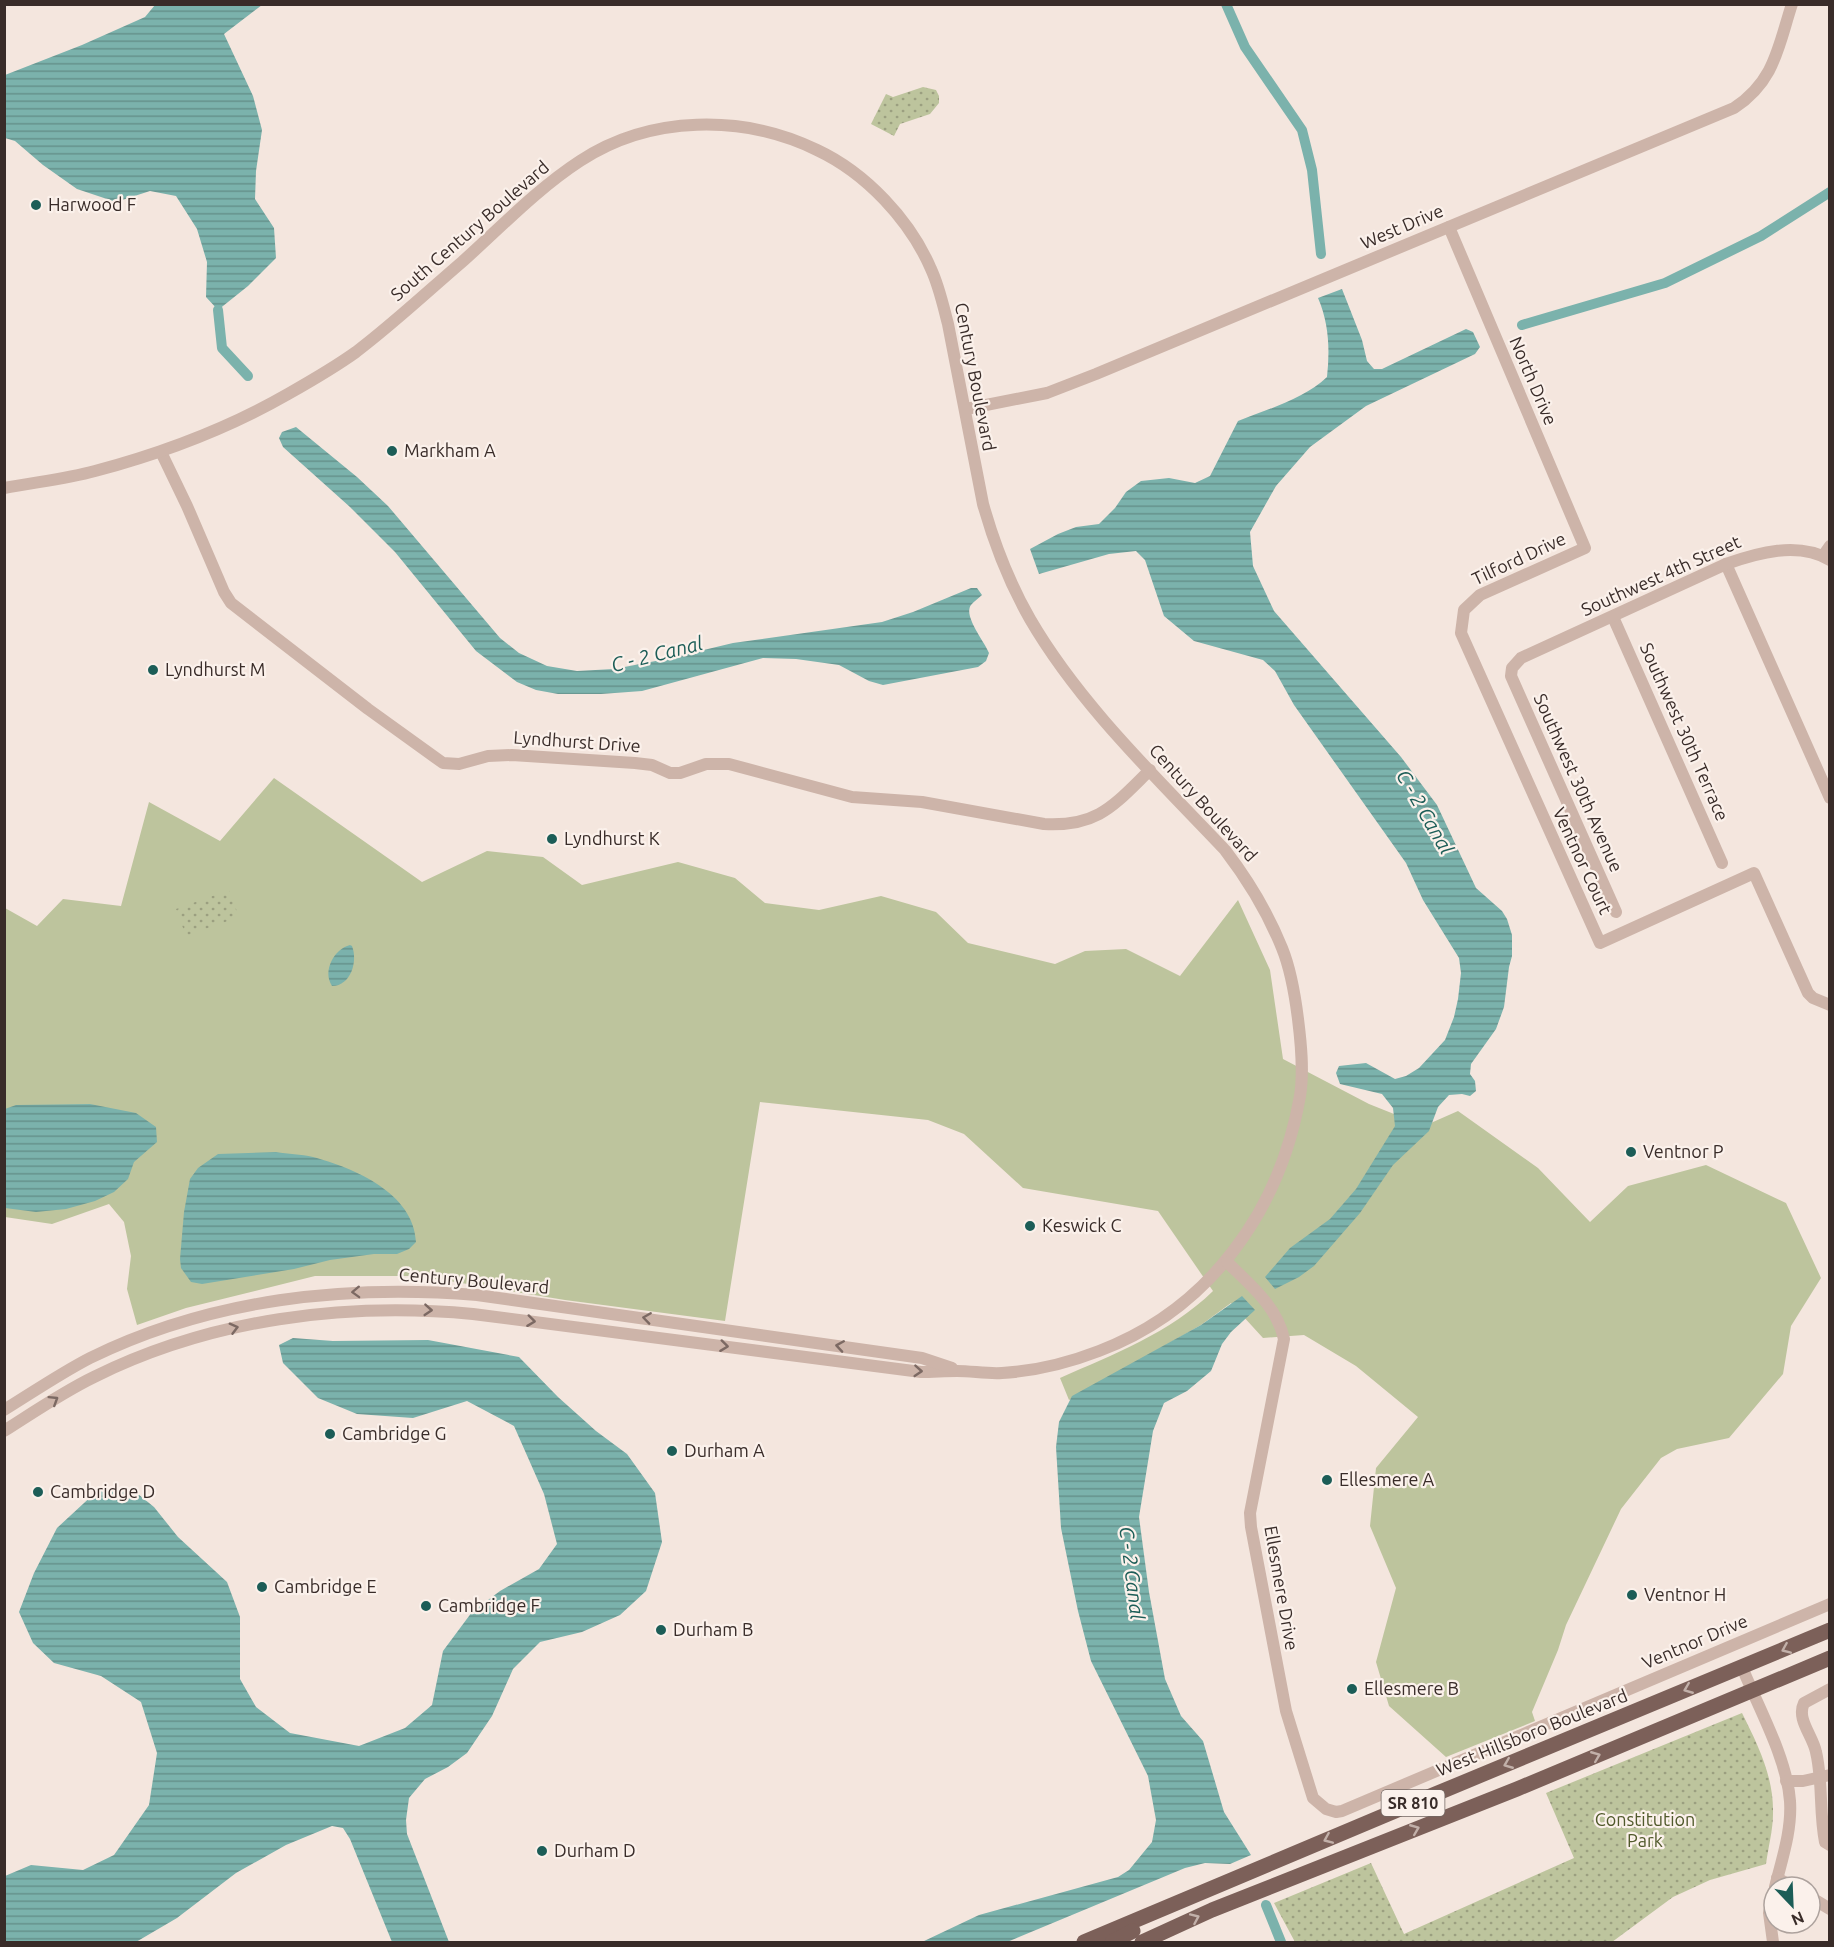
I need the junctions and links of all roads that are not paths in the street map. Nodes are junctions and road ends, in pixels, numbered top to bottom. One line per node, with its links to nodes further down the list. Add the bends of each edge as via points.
1 (1792, 4): 2 (street, West Drive, via 1770,71 1734,108)
2 (1449, 227): 4 (street, West Drive, via 1047,393); 7 (street, North Drive)
3 (932, 270): 4 (street, Century Boulevard, via 946,314); 5 (street, South Century Boulevard, via 891,208 867,184 826,154 801,142 727,124 659,129 617,141 581,160 535,195 355,352 231,424)
4 (966, 409): 13 (street, Century Boulevard, via 984,508 1029,618 1089,702)
5 (161, 452): 6 (street, South Century Boulevard, via 93,472); 13 (street, Lyndhurst Drive, via 231,603 442,763 512,755 635,763 670,773 706,764 729,764 852,797 922,802 1063,825 1098,815)
6 (4, 488)
7 (1585, 548): 11 (street, Tilford Drive, via 1480,595 1464,610)
8 (1827, 554): 9 (street, Southwest 4th Street, via 1769,551)
9 (1726, 564): 10 (street, Southwest 4th Street); 14 (street)
10 (1613, 617): 12 (street, Southwest 4th Street, via 1521,658); 15 (street, Southwest 30th Terrace)
11 (1462, 639): 17 (street, Ventnor Court, via 1600,944 1754,873 1808,993)
12 (1512, 668): 16 (street, Southwest 30th Avenue, via 1511,676)
13 (1150, 770): 18 (street, Century Boulevard, via 1245,876 1282,949 1295,996 1301,1060 1300,1094 1292,1130 1282,1163 1256,1219)
14 (1830, 798)
15 (1722, 863)
16 (1616, 912)
17 (1830, 1005)
18 (1227, 1262): 19 (street, Century Boulevard, via 1166,1316 1101,1350 1054,1366 1018,1372); 30 (street, Ellesmere Drive, via 1272,1308 1281,1324 1284,1339 1252,1502 1251,1527 1286,1711 1313,1798 1326,1809)
19 (959, 1371): 20 (street, Century Boulevard, one-way to 20, via 922,1358 477,1295 350,1292 240,1308 154,1332 91,1358); 21 (street, Century Boulevard, one-way to 19, via 95,1377 160,1350 244,1325 351,1310 423,1309 473,1314 921,1372)
20 (4, 1410)
21 (4, 1431)
22 (1830, 1604): 30 (street, Ventnor Drive)
23 (1830, 1630): 25 (main road, West Hillsboro Boulevard / SR 810, one-way to 25)
24 (1830, 1658): 27 (main road, SR 810)
25 (1742, 1667): 27 (street); 33 (main road, West Hillsboro Boulevard / SR 810, one-way to 33)
26 (1830, 1689): 28 (street, via 1801,1708)
27 (1752, 1691): 29 (street, via 1776,1744); 36 (main road, SR 810, one-way to 27)
28 (1825, 1776): 29 (street); 31 (street, via 1823,1831 1825,1842)
29 (1786, 1780): 32 (street, via 1790,1801 1788,1829)
30 (1342, 1811)
31 (1830, 1845)
32 (1778, 1875)
33 (1138, 1920): 34 (main road, West Hillsboro Boulevard / SR 810); 35 (main road, via 1132,1933)
34 (1084, 1942)
35 (1112, 1942)
36 (1142, 1942)

